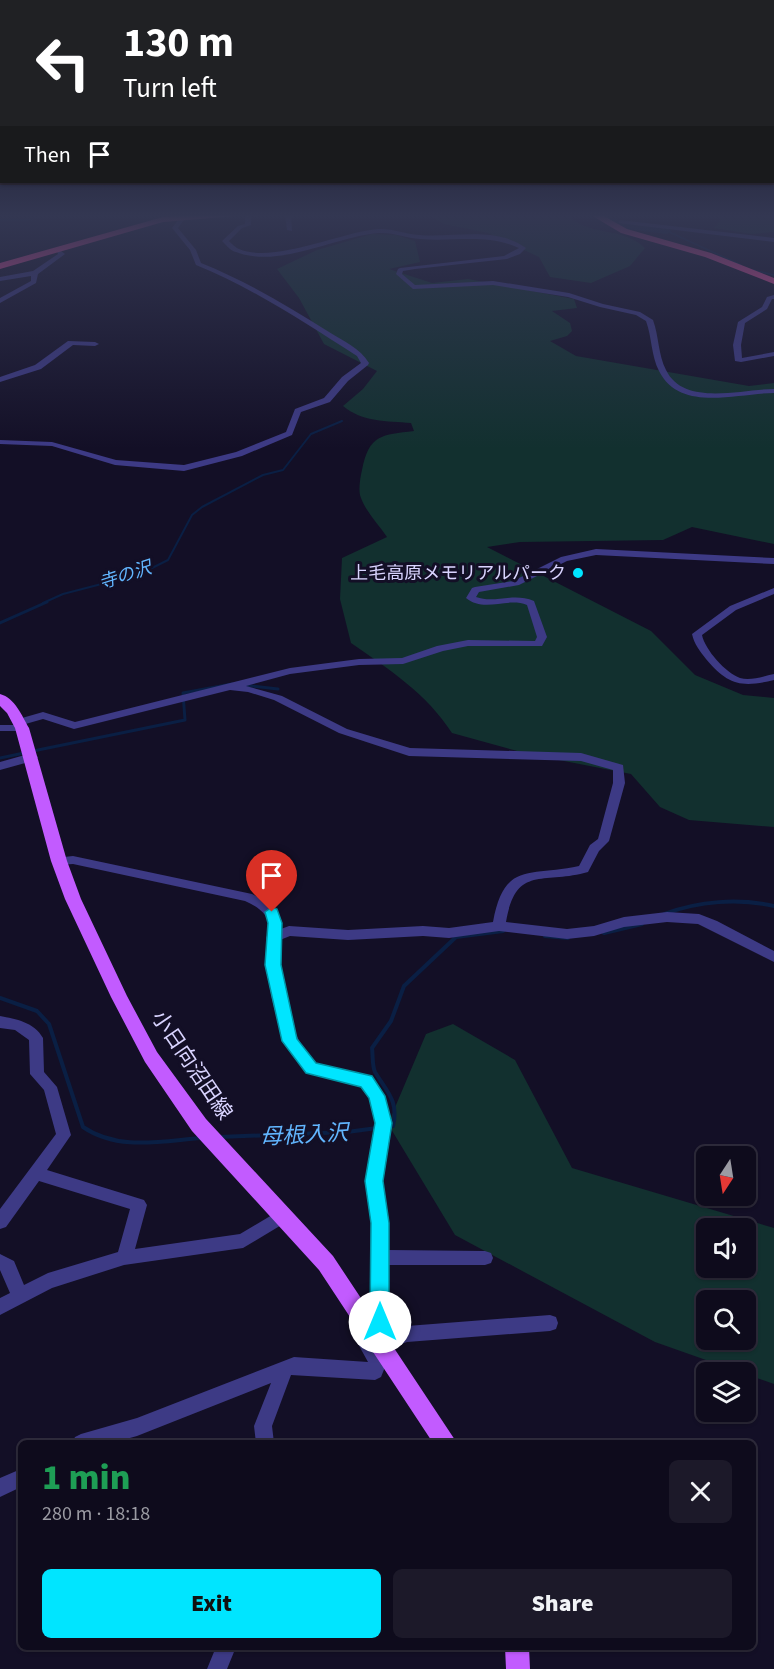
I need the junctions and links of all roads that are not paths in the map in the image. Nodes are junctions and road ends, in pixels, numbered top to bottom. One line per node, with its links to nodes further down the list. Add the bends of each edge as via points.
1 (15, 293): 5 (street)
2 (258, 293): 10 (street, via 327,333 360,355 365,363 327,400 298,411 289,433 239,454 189,468 116,462 52,444)
3 (556, 293): 9 (street, via 638,313 649,320 663,370 680,390 711,396)
4 (774, 297): 7 (street, via 769,298 765,308 742,322 737,354 741,360)
5 (0, 301)
6 (95, 344): 8 (street, via 71,343 38,367)
7 (774, 354)
8 (0, 380)
9 (774, 391)
10 (0, 442)
11 (774, 561): 14 (street, via 616,551 581,555 564,559 516,583 472,593 471,598 483,603 518,598 531,603 542,637 538,644 468,643 404,661 290,671)
12 (774, 591): 13 (street, via 733,608 697,634 701,645 729,678 749,682)
13 (774, 677)
14 (228, 688): 16 (street, via 74,726 43,715); 21 (street, via 249,689 278,698 342,731 409,752 580,757 619,768 619,783 603,841 594,848 585,869 532,874 515,882 501,903)
15 (0, 698): 16 (main road, 小日向沼田線)
16 (20, 725): 17 (street); 18 (main road, 小日向沼田線)
17 (0, 729)
18 (32, 757): 19 (street); 20 (main road, 小日向沼田線)
19 (0, 766)
20 (59, 861): 22 (street, via 73,860 248,897 272,912); 26 (main road, 小日向沼田線, via 94,945 151,1057 199,1125)
21 (498, 926): 22 (street, via 449,933 348,935 289,931); 23 (street, via 567,934 667,917 699,919)
22 (272, 938): 29 (street, via 284,1021 297,1053 311,1069 366,1081 376,1096 384,1123 374,1181)
23 (774, 957)
24 (0, 1022): 25 (street, via 19,1025 36,1038 37,1074 50,1087 64,1135)
25 (36, 1173): 27 (street); 28 (street, via 139,1205)
26 (282, 1216): 28 (street, via 243,1240); 35 (main road, 小日向沼田線, via 326,1263)
27 (0, 1222)
28 (124, 1257): 32 (street, via 48,1281)
29 (380, 1257): 30 (street); 36 (street)
30 (485, 1258)
31 (0, 1261): 32 (street, via 8,1266)
32 (20, 1296): 33 (street)
33 (0, 1307)
34 (550, 1323): 36 (street, via 406,1334)
35 (368, 1326): 36 (main road, 小日向沼田線); 37 (street, via 365,1342 378,1362 375,1371 294,1365)
36 (380, 1344): 40 (main road, 小日向沼田線)
37 (284, 1370): 38 (street, via 137,1427); 39 (street, via 263,1426)
38 (92, 1440)
39 (265, 1440)
40 (444, 1440)
41 (18, 1479): 42 (street)
42 (0, 1488)
43 (225, 1650): 45 (street)
44 (518, 1650): 46 (main road)
45 (217, 1669)
46 (518, 1669)

